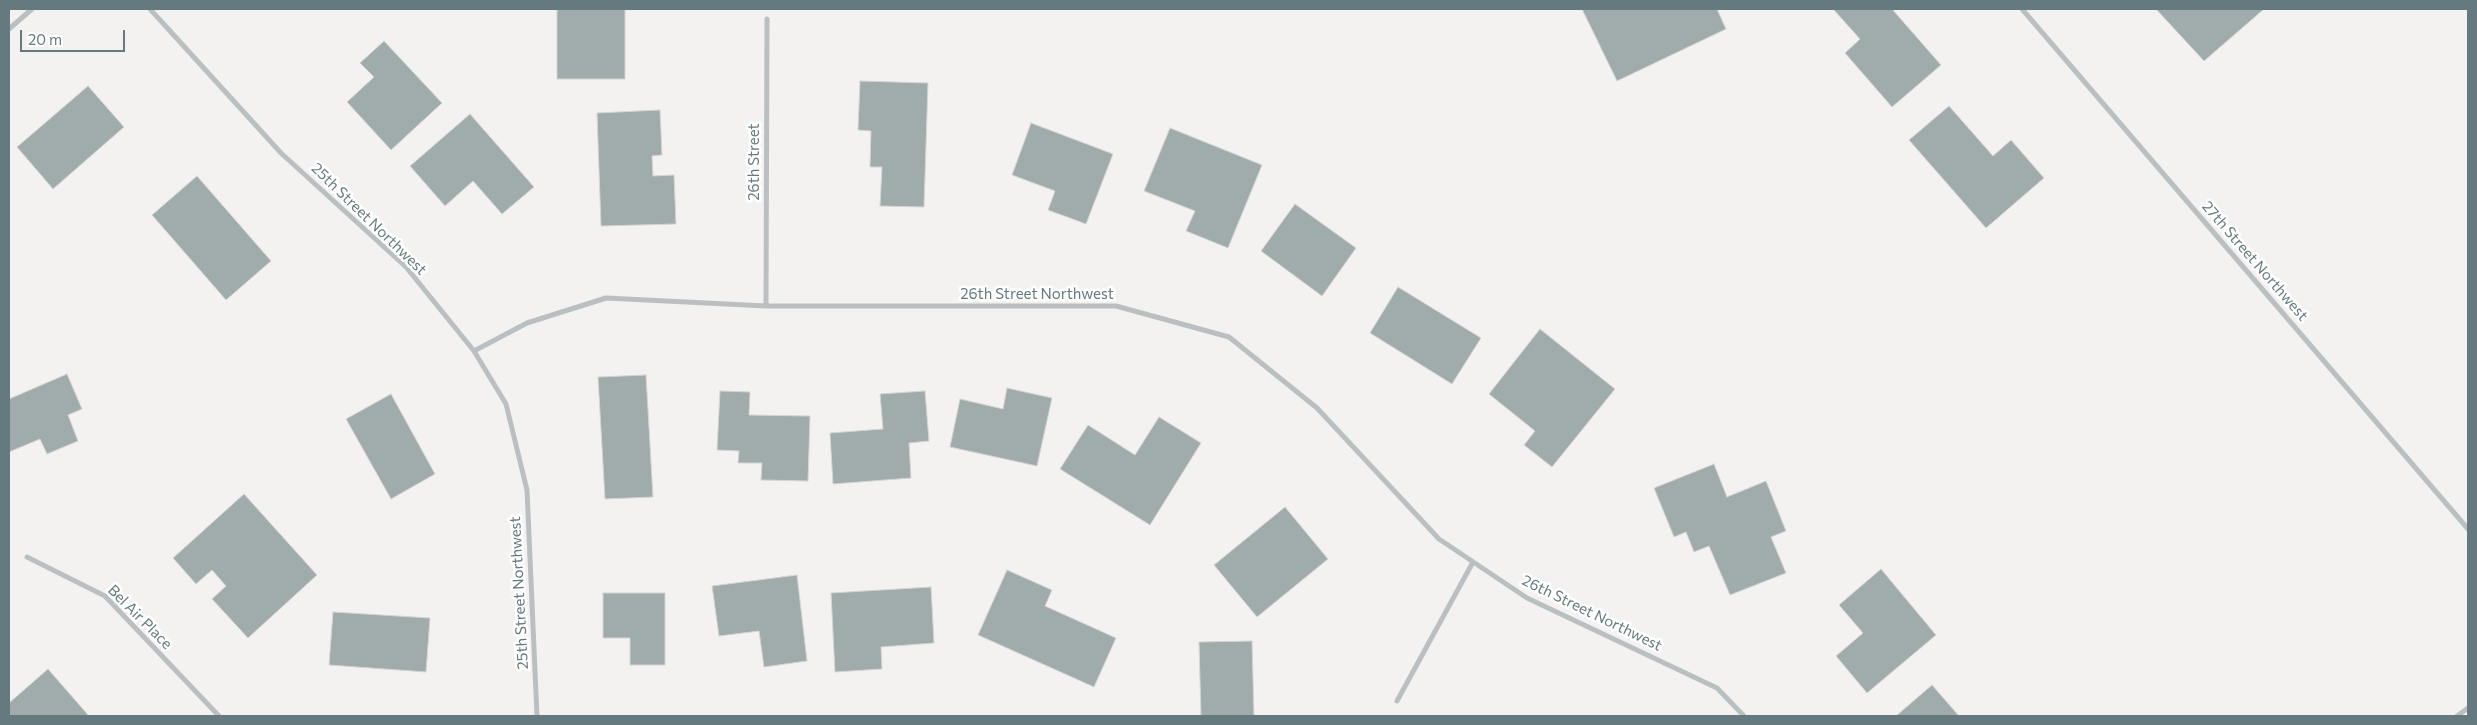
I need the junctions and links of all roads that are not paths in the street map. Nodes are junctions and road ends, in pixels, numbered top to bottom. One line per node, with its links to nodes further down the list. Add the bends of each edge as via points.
1 (32, 9): 5 (street)
2 (150, 9): 7 (street, 25th Street Northwest, via 281,153 406,267)
3 (2022, 9): 8 (street, 27th Street Northwest)
4 (767, 18): 6 (street, 26th Street)
5 (9, 29)
6 (766, 306): 7 (street, 26th Street Northwest, via 606,298 527,323); 10 (street, 26th Street Northwest, via 1116,306 1229,337 1317,408 1439,539)
7 (474, 351): 14 (street, 25th Street Northwest, via 506,404 527,490)
8 (2468, 529)
9 (27, 557): 13 (street, Bel Air Place, via 105,596)
10 (1473, 562): 11 (street); 15 (street, 26th Street Northwest, via 1527,598 1717,688)
11 (1397, 701)
12 (2468, 708): 16 (street)
13 (219, 716)
14 (536, 716)
15 (1744, 716)
16 (2457, 716)

